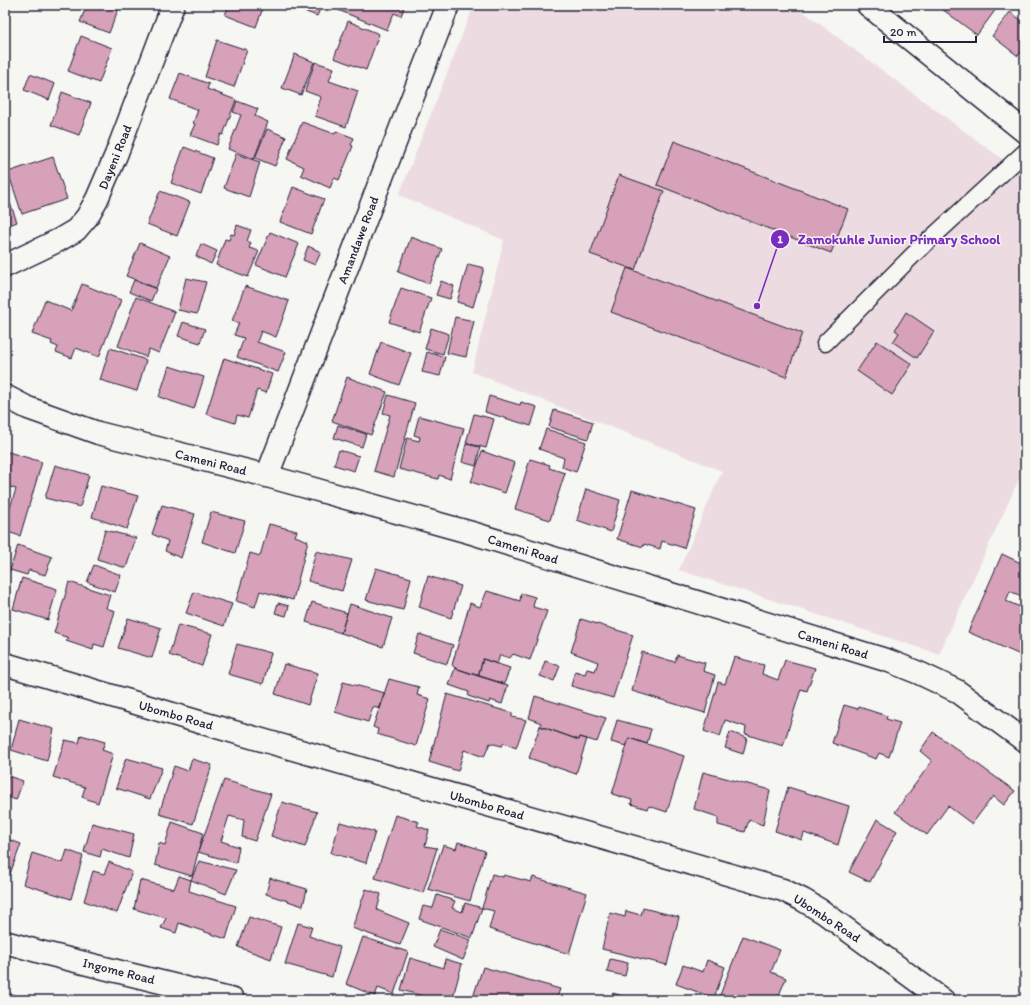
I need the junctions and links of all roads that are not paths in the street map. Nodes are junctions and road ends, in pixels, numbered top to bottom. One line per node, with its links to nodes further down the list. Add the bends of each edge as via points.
1 (173, 5): 6 (street, Dayeni Road, via 116,155 87,216 76,230)
2 (448, 5): 9 (street, Amandawe Road)
3 (868, 5): 4 (street)
4 (1025, 132)
5 (1025, 152): 7 (lane, via 913,255)
6 (5, 266)
7 (825, 343)
8 (5, 396): 9 (street, Cameni Road, via 28,408 98,433)
9 (267, 476): 11 (street, Cameni Road, via 472,533 889,661 957,691)
10 (5, 664): 14 (street, Ubombo Road, via 782,890 823,912)
11 (1025, 741)
12 (5, 942): 13 (street, Ingome Road)
13 (233, 1000)
14 (943, 1000)

